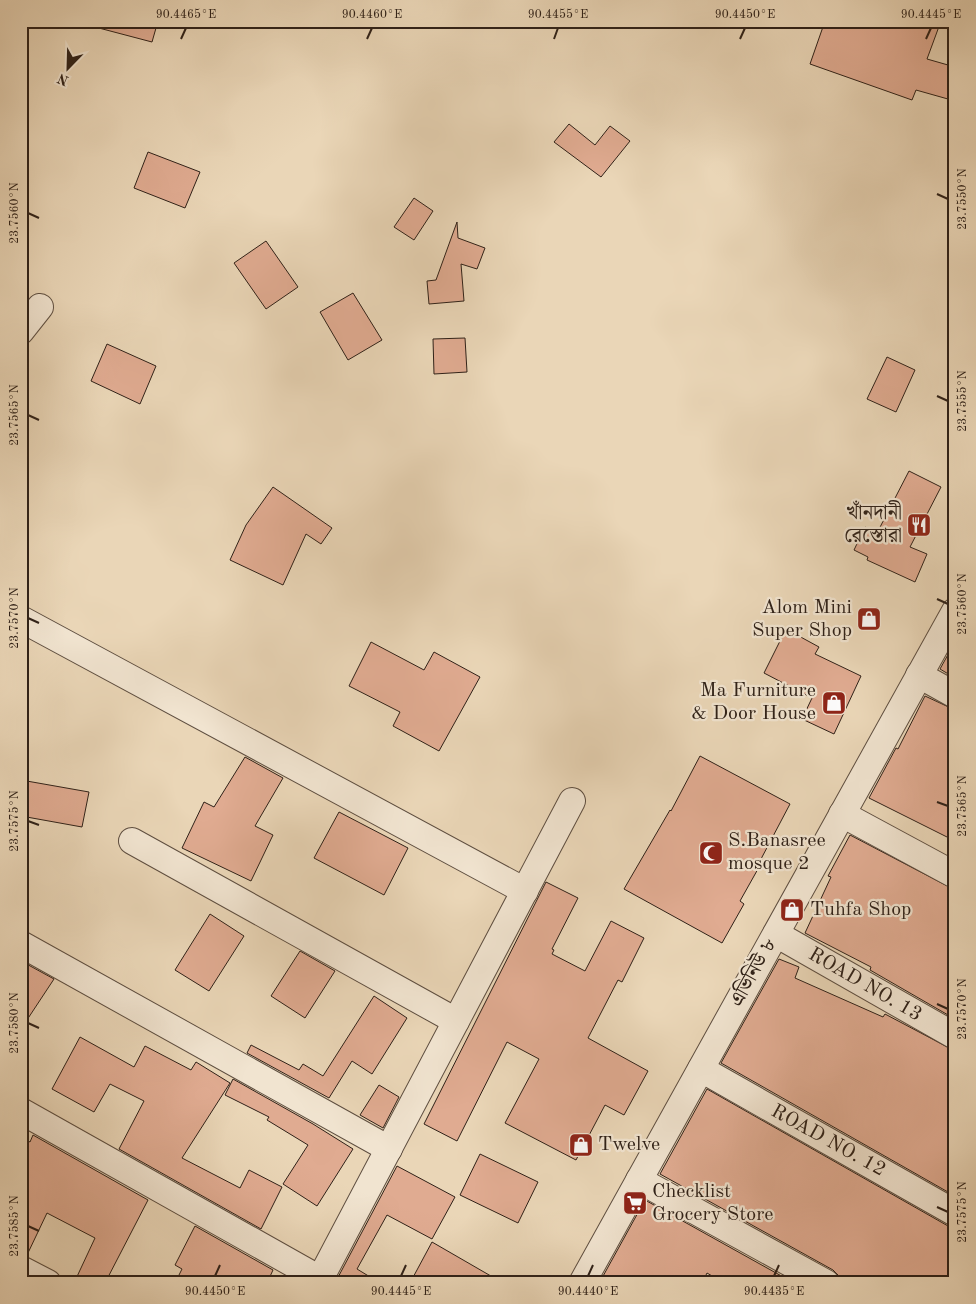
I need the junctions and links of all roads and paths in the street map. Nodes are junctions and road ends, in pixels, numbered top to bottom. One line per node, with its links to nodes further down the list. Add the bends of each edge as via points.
1 (40, 307): 2 (street)
2 (21, 331)
3 (955, 611): 5 (street, এভিনিউ ৮)
4 (21, 619): 11 (street)
5 (919, 676): 6 (street); 8 (street, এভিনিউ ৮)
6 (955, 695)
7 (572, 801): 11 (street)
8 (842, 814): 10 (street); 12 (street, এভিনিউ ৮)
9 (132, 840): 14 (street)
10 (955, 875)
11 (525, 891): 14 (street)
12 (776, 934): 15 (street, ROAD NO. 13); 16 (street, এভিনিউ ৮)
13 (21, 944): 18 (street)
14 (456, 1021): 18 (street)
15 (955, 1036)
16 (701, 1069): 19 (street, এভিনিউ ৮); 20 (street, ROAD NO. 12)
17 (21, 1110): 22 (street)
18 (389, 1149): 22 (street)
19 (639, 1180): 23 (street, এভিনিউ ৮); 25 (street)
20 (955, 1213)
21 (21, 1269): 24 (street)
22 (319, 1281)
23 (583, 1282)
24 (48, 1283)
25 (826, 1283)

